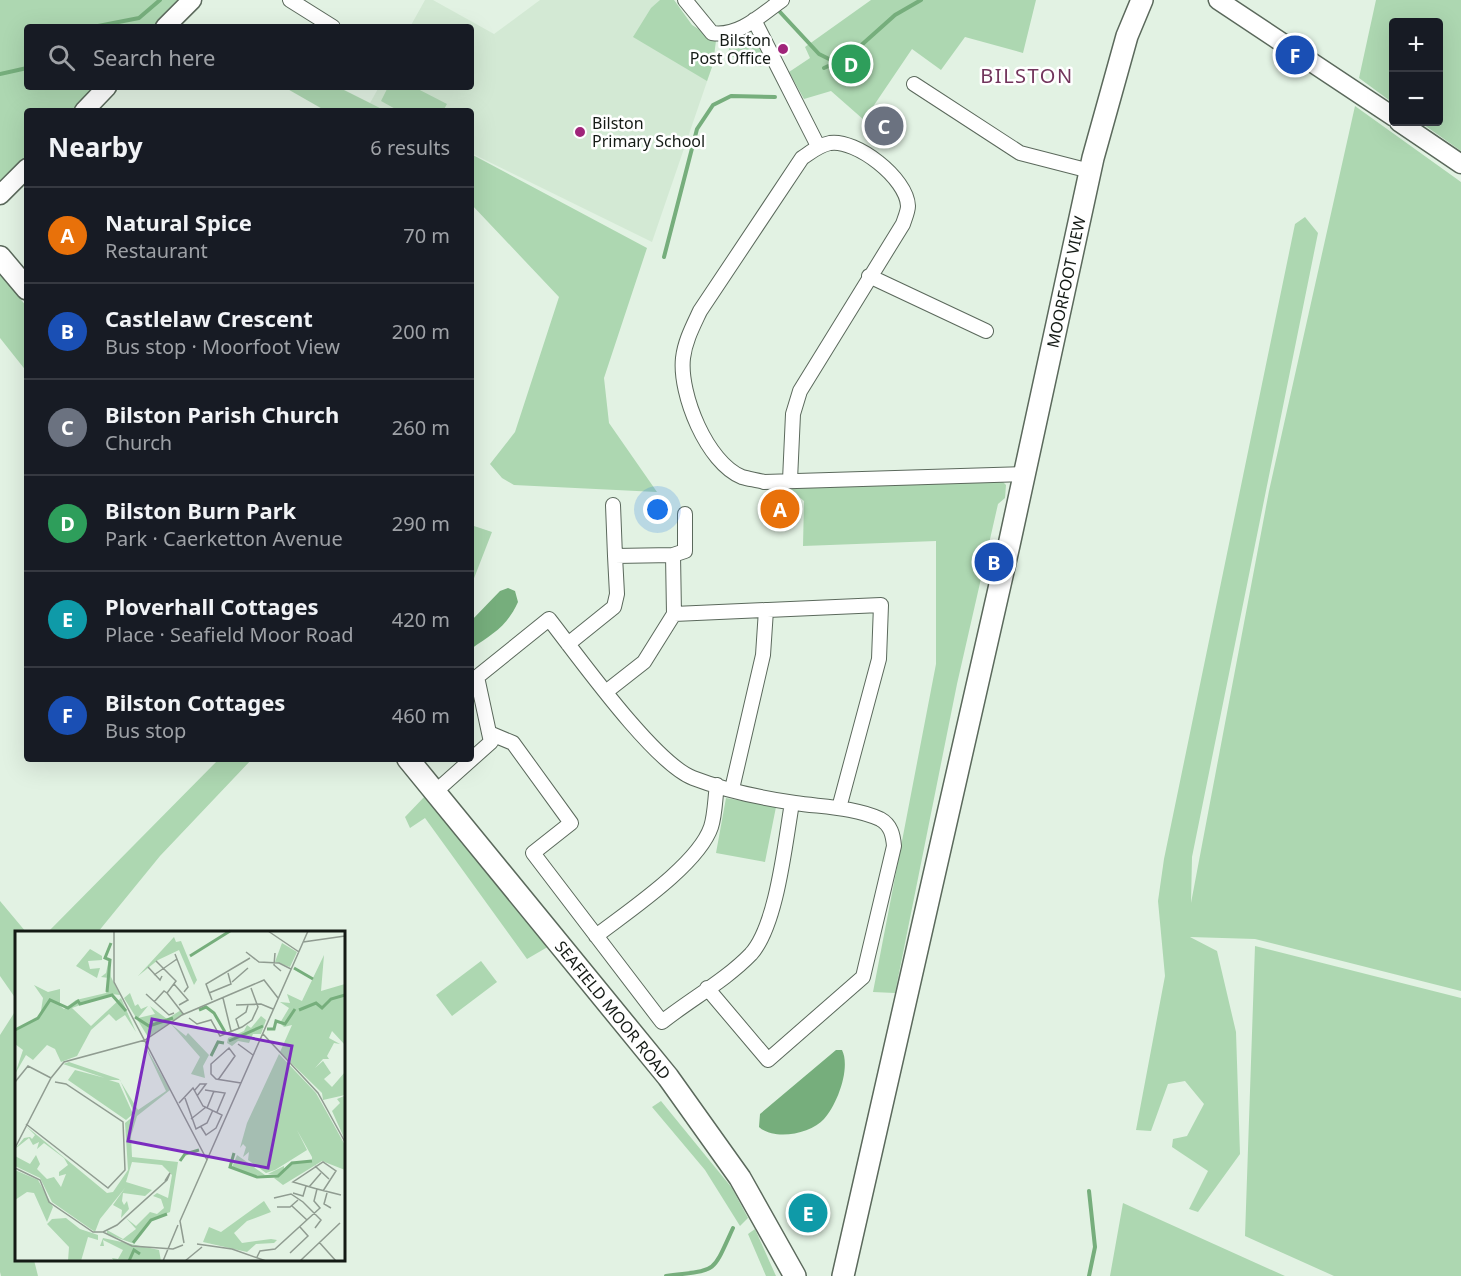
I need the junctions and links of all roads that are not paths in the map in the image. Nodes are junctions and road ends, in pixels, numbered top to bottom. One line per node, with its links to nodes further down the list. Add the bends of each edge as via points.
1 (192, 0): 10 (main road)
2 (290, 0): 11 (street)
3 (685, 0): 8 (street, via 712,33 734,32)
4 (782, 0): 8 (street)
5 (1142, 0): 9 (main road, MOORFOOT VIEW)
6 (1158, 0): 9 (main road, MOORFOOT VIEW)
7 (1218, 0): 15 (main road)
8 (754, 20): 17 (street)
9 (1133, 22): 20 (main road, MOORFOOT VIEW)
10 (168, 24)
11 (328, 24)
12 (914, 84): 20 (street, via 1020,153)
13 (104, 90): 14 (main road)
14 (87, 108)
15 (1389, 114)
16 (1405, 126): 18 (main road)
17 (818, 146): 23 (street, via 851,145 899,181 905,194 908,207 903,224); 27 (street, via 802,158 700,311 688,335 683,359 684,386 692,409 705,440 726,465 741,476 764,482)
18 (1461, 165)
19 (24, 171): 21 (main road)
20 (1090, 171): 26 (main road, MOORFOOT VIEW)
21 (0, 195)
22 (0, 257): 24 (main road)
23 (869, 276): 25 (street); 27 (street, via 800,391 793,414)
24 (24, 286)
25 (986, 331)
26 (1024, 474): 27 (street); 48 (main road, MOORFOOT VIEW)
27 (790, 480)
28 (613, 505): 31 (street)
29 (685, 514): 30 (street, via 685,551)
30 (673, 555): 31 (street); 33 (street)
31 (615, 556): 34 (street, via 614,607)
32 (766, 610): 33 (street); 41 (street, via 763,655); 44 (street, via 881,604 879,659)
33 (674, 614): 35 (street, via 644,662)
34 (568, 644): 35 (street); 36 (street, via 549,619 477,676)
35 (607, 692): 40 (street, via 662,756 690,777)
36 (489, 733): 37 (street, via 491,742); 45 (street, via 513,743 571,823 533,853)
37 (474, 757)
38 (410, 762): 42 (main road, SEAFIELD MOOR ROAD)
39 (469, 762): 42 (street)
40 (717, 785): 41 (street); 45 (street, via 711,828 696,852 654,892)
41 (732, 789): 43 (street)
42 (435, 792): 47 (main road, SEAFIELD MOOR ROAD, via 668,1077 740,1178)
43 (792, 803): 44 (street); 46 (street, via 762,938 750,954)
44 (839, 808): 46 (street, via 881,820 892,831 894,846 863,977 768,1060)
45 (596, 936): 46 (street, via 662,1022)
46 (707, 988)
47 (795, 1276)
48 (843, 1276)

